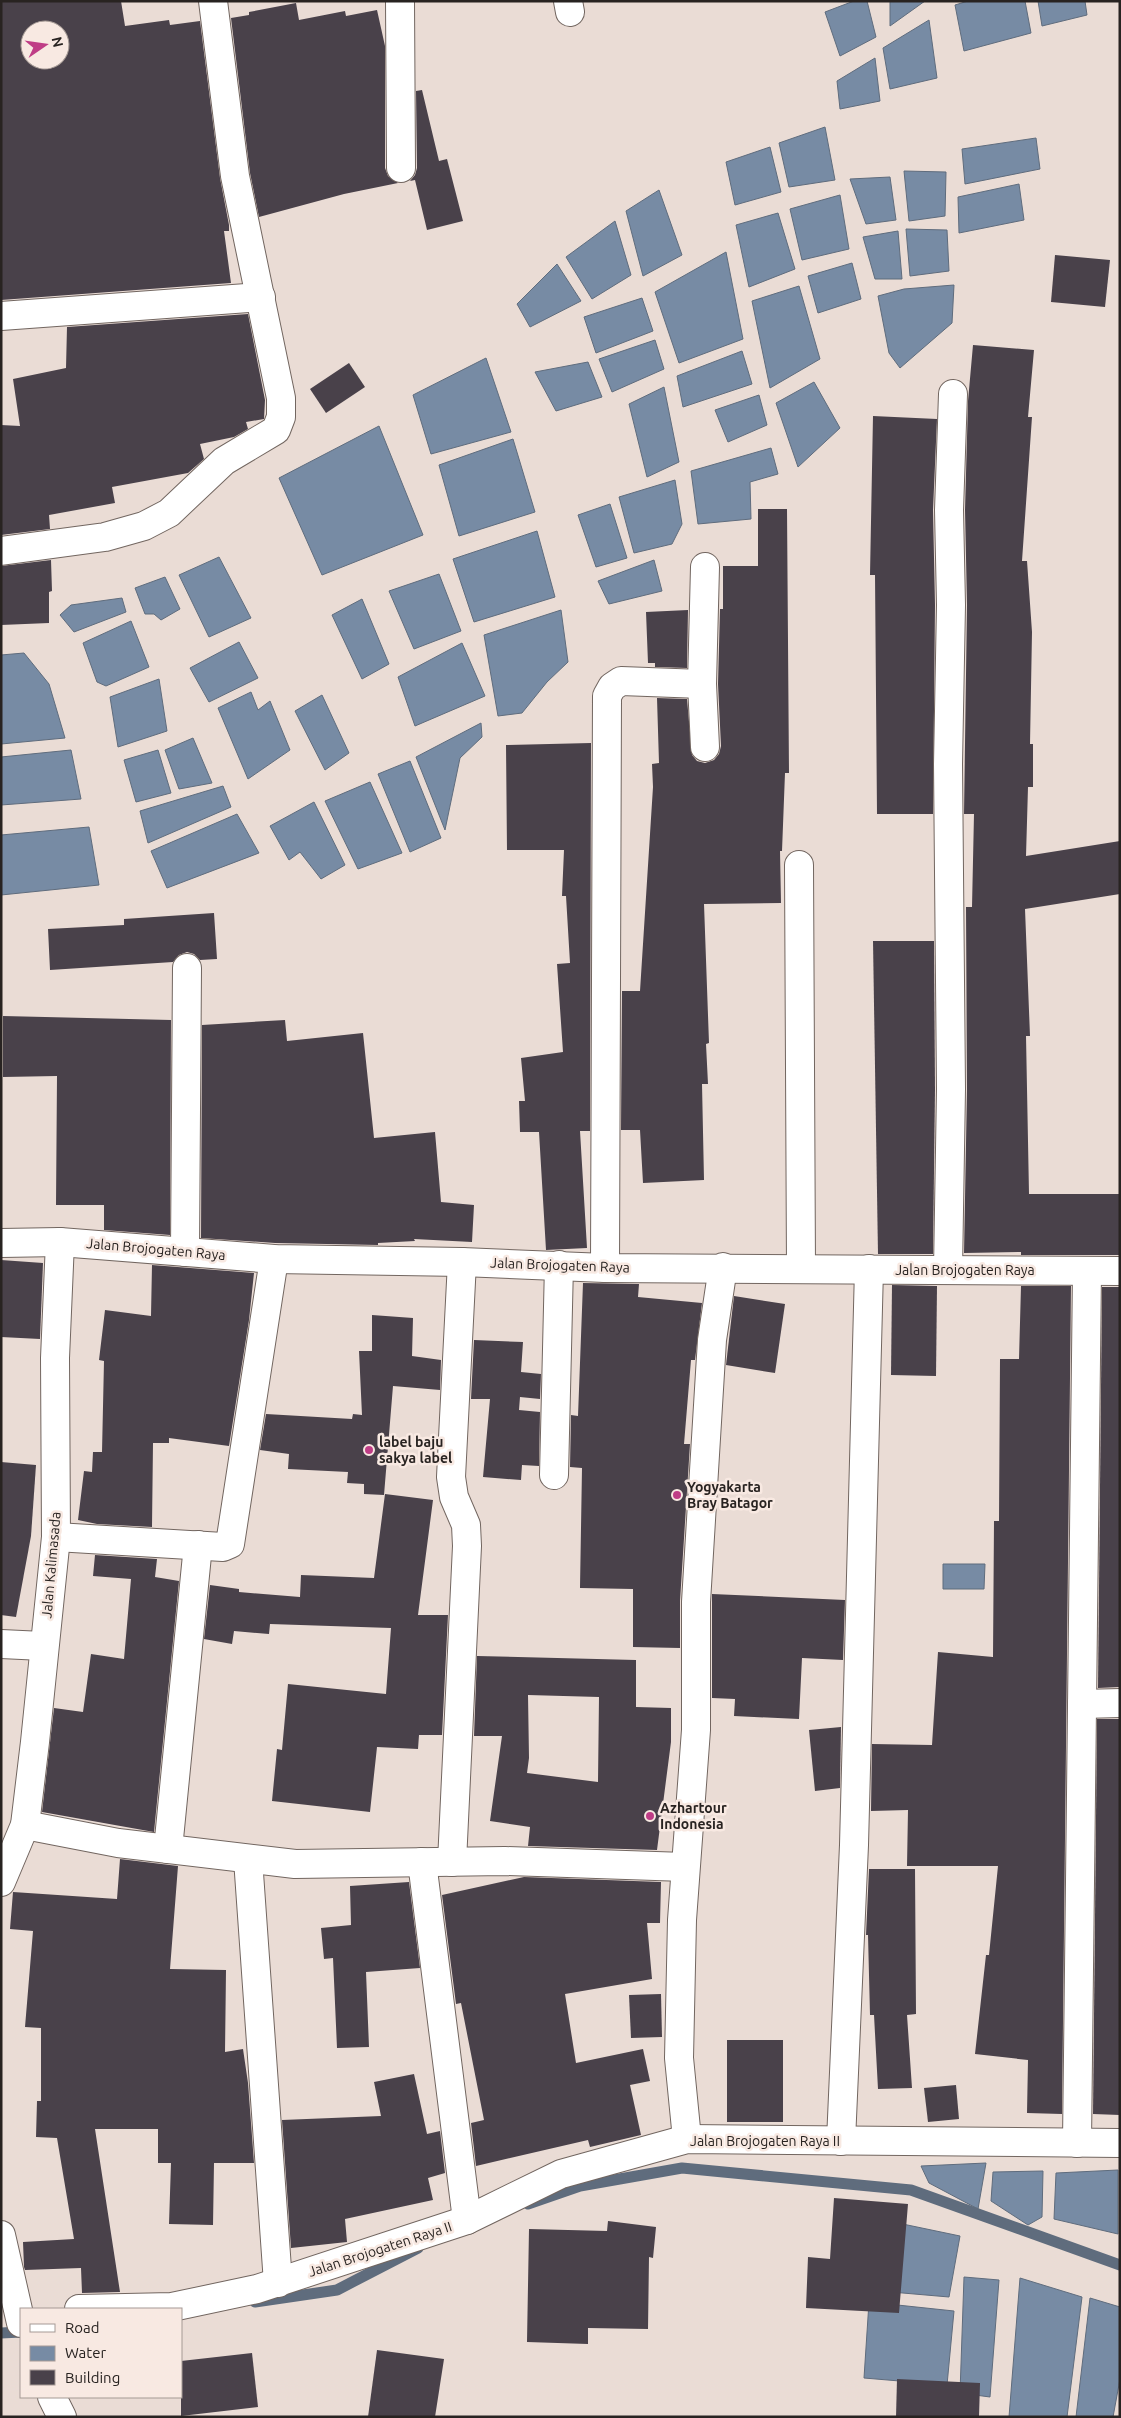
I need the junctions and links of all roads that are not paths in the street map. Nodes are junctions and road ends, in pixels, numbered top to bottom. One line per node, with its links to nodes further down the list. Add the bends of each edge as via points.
1 (400, 1): 3 (street)
2 (216, 2): 4 (street, via 235,176)
3 (402, 168)
4 (261, 297): 5 (street); 7 (street, via 281,398 281,417 276,430 224,461 169,513 144,526 105,537)
5 (1, 316)
6 (953, 394): 23 (street, via 949,510 952,1090)
7 (1, 550)
8 (705, 567): 9 (street)
9 (702, 684): 10 (street); 20 (street, via 621,681 607,696)
10 (705, 747)
11 (798, 865): 21 (street)
12 (187, 968): 15 (street)
13 (60, 1242): 14 (street, Jalan Brojogaten Raya); 15 (street, Jalan Brojogaten Raya); 27 (street, Jalan Kalimasada, via 55,1358)
14 (1, 1243)
15 (185, 1252): 16 (street, Jalan Brojogaten Raya)
16 (274, 1259): 17 (street, Jalan Brojogaten Raya); 28 (street, via 232,1538 230,1544 223,1547)
17 (462, 1262): 18 (street, Jalan Brojogaten Raya); 37 (street, via 452,1477 454,1497 466,1525 467,1546)
18 (559, 1266): 20 (street, Jalan Brojogaten Raya); 26 (street)
19 (723, 1267): 20 (street, Jalan Brojogaten Raya); 21 (street, Jalan Brojogaten Raya); 38 (street, via 712,1340 696,1602 696,1730)
20 (606, 1268)
21 (801, 1268): 22 (street, Jalan Brojogaten Raya)
22 (869, 1269): 23 (street, Jalan Brojogaten Raya); 41 (street, via 854,1845)
23 (948, 1270): 24 (street, Jalan Brojogaten Raya)
24 (1087, 1270): 25 (street, Jalan Brojogaten Raya); 32 (street)
25 (1120, 1271)
26 (554, 1475)
27 (56, 1537): 28 (street); 30 (street, Jalan Kalimasada)
28 (198, 1545): 34 (street)
29 (1, 1644): 30 (street)
30 (43, 1646): 33 (street, Jalan Kalimasada, via 36,1742)
31 (1120, 1703): 32 (street)
32 (1082, 1704): 42 (street)
33 (25, 1825): 34 (street); 39 (street, Jalan Kalimasada)
34 (168, 1849): 35 (street)
35 (248, 1858): 36 (street, via 295,1864); 46 (street)
36 (422, 1862): 37 (street); 44 (street)
37 (452, 1862): 38 (street)
38 (685, 1867): 40 (street, via 679,2058)
39 (1, 1882)
40 (687, 2139): 41 (street, Jalan Brojogaten Raya II); 44 (street, Jalan Brojogaten Raya II, via 561,2174)
41 (841, 2141): 42 (street, Jalan Brojogaten Raya II)
42 (1077, 2143): 43 (street, Jalan Brojogaten Raya II)
43 (1120, 2143)
44 (467, 2220): 46 (street, Jalan Brojogaten Raya II)
45 (1, 2235): 48 (street)
46 (278, 2283): 47 (street, Jalan Brojogaten Raya II, via 172,2307)
47 (126, 2308)
48 (16, 2315)
49 (52, 2398): 50 (street)
50 (62, 2417)

